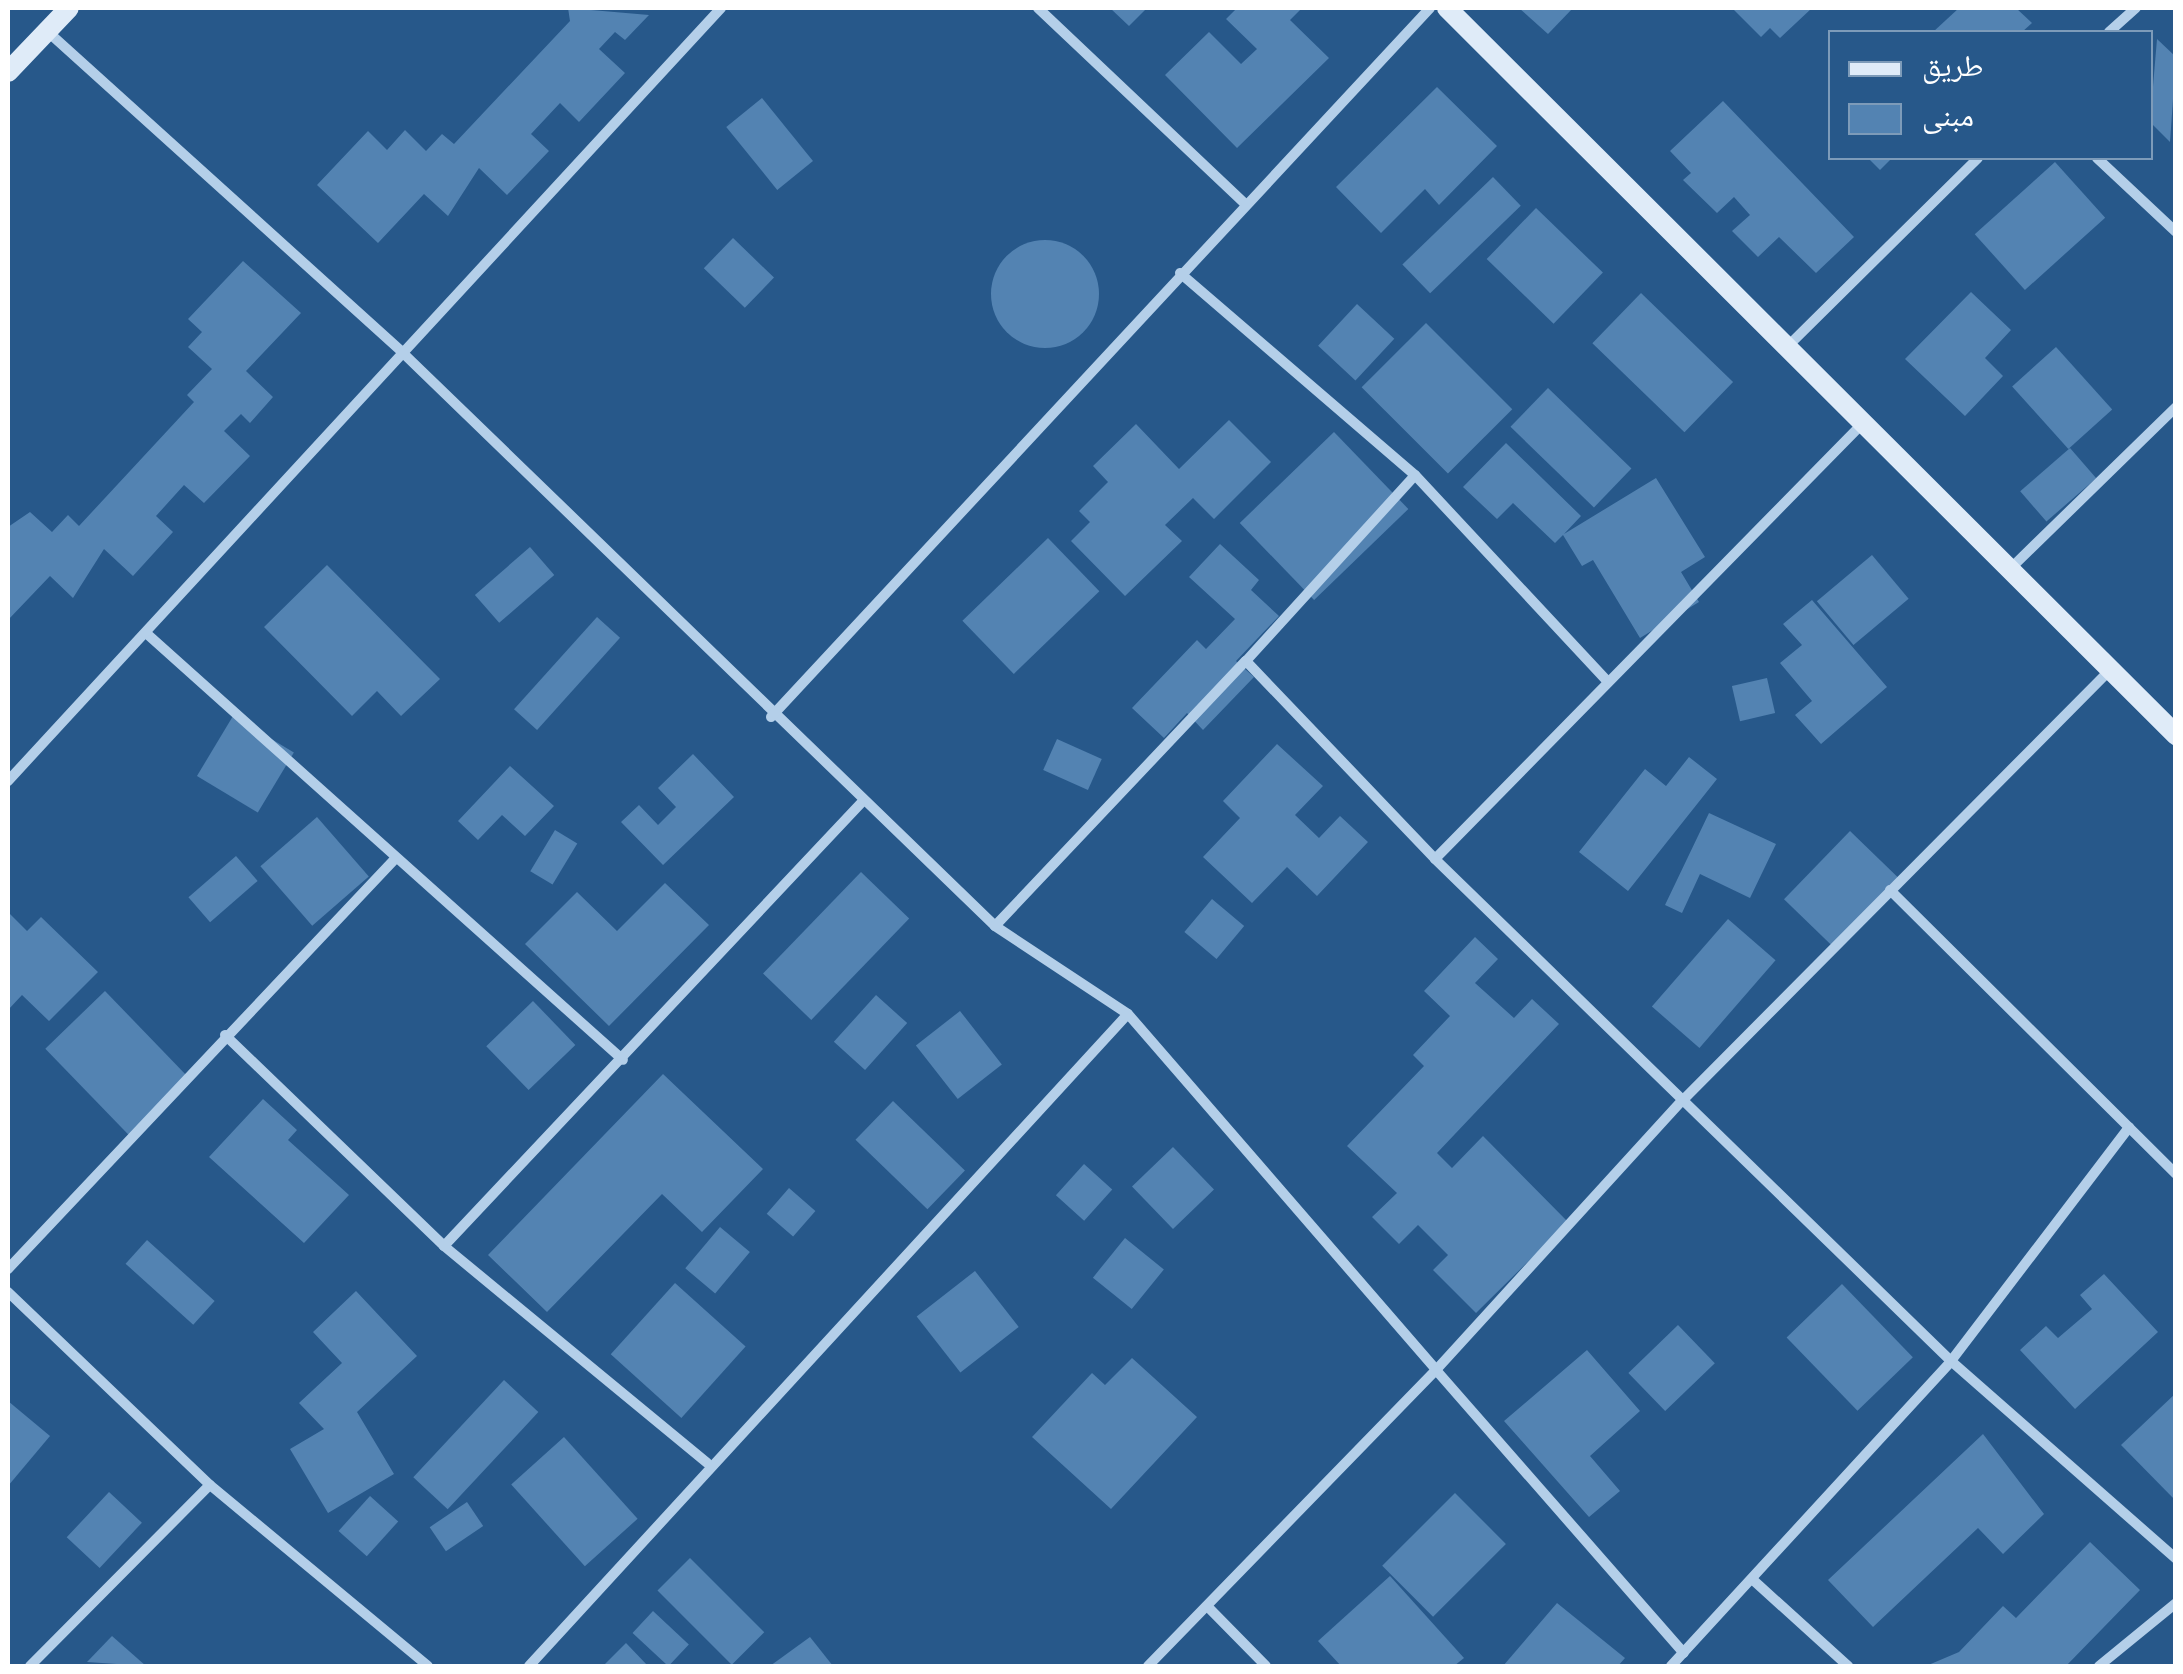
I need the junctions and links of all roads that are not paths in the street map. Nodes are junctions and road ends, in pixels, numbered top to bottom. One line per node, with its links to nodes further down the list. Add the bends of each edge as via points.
1 (69, 8): 7 (street)
2 (721, 8): 16 (street)
3 (1038, 8): 12 (street)
4 (1430, 8): 12 (street)
5 (1447, 8): 15 (street)
6 (2136, 8): 8 (street)
7 (46, 30): 9 (street); 16 (street)
8 (2111, 30)
9 (8, 72)
10 (1976, 160): 15 (street)
11 (2099, 160): 13 (street)
12 (1244, 203): 14 (street)
13 (2176, 232)
14 (1180, 273): 19 (street); 25 (street)
15 (1788, 346): 18 (street)
16 (404, 354): 21 (street); 25 (street)
17 (2176, 406): 20 (street)
18 (1867, 419): 20 (street); 24 (street)
19 (1415, 475): 22 (street); 24 (street)
20 (2010, 569): 23 (street)
21 (146, 633): 27 (street); 29 (street)
22 (1246, 661): 30 (street); 32 (street)
23 (2110, 670): 26 (street); 31 (street)
24 (1606, 680): 30 (street)
25 (771, 717): 28 (street)
26 (2176, 734)
27 (8, 781)
28 (863, 801): 32 (street); 35 (street)
29 (394, 860): 34 (street); 35 (street)
30 (1435, 860): 36 (street)
31 (1890, 890): 36 (street); 37 (street)
32 (996, 926): 33 (street)
33 (1128, 1014): 43 (street); 44 (street)
34 (225, 1034): 39 (street); 40 (street)
35 (623, 1060): 39 (street)
36 (1682, 1102): 42 (street); 43 (street)
37 (2129, 1126): 38 (street); 42 (street)
38 (2176, 1174)
39 (444, 1246): 44 (street)
40 (8, 1269)
41 (8, 1292): 45 (street)
42 (1951, 1362): 46 (street); 47 (street)
43 (1436, 1370): 49 (street); 50 (street)
44 (707, 1463): 53 (street)
45 (210, 1485): 51 (street); 52 (street)
46 (2176, 1559)
47 (1752, 1579): 50 (street); 57 (street)
48 (2176, 1603): 58 (street)
49 (1208, 1608): 54 (street); 55 (street)
50 (1684, 1653): 56 (street)
51 (30, 1666)
52 (428, 1666)
53 (529, 1666)
54 (1148, 1666)
55 (1266, 1666)
56 (1672, 1666)
57 (1848, 1666)
58 (2099, 1666)

